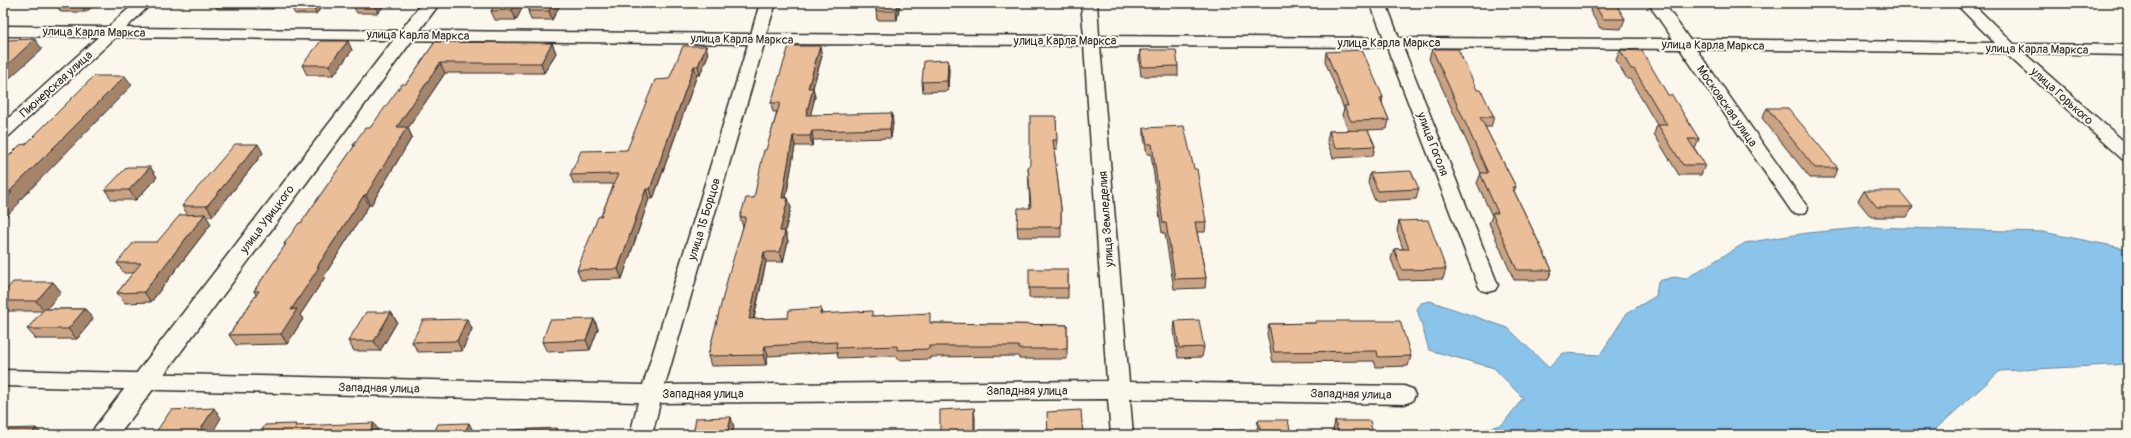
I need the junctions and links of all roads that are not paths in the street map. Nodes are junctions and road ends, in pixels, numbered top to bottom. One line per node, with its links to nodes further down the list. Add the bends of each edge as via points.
1 (144, 3): 9 (street, Пионерская улица)
2 (431, 3): 10 (street, улица Урицкого)
3 (768, 3): 11 (street, улица 15 Борцов)
4 (1089, 3): 12 (street, улица Земледелия)
5 (1378, 3): 13 (street, улица Гоголя)
6 (1656, 3): 14 (street, Московская улица)
7 (1963, 3): 15 (street, улица Горького)
8 (3, 31): 9 (street, улица Карла Маркса)
9 (112, 32): 10 (street, улица Карла Маркса); 17 (street, Пионерская улица)
10 (408, 34): 11 (street, улица Карла Маркса); 22 (street, улица Урицкого)
11 (758, 39): 12 (street, улица Карла Маркса); 24 (street, улица 15 Борцов)
12 (1093, 41): 13 (street, улица Карла Маркса); 23 (street, улица Земледелия)
13 (1393, 43): 14 (street, улица Карла Маркса); 20 (street, улица Гоголя)
14 (1685, 44): 15 (street, улица Карла Маркса); 19 (street, Московская улица)
15 (2009, 48): 16 (street, улица Карла Маркса); 18 (street, улица Горького)
16 (2128, 50)
17 (3, 132)
18 (2128, 155)
19 (1799, 208)
20 (1488, 285)
21 (3, 378): 22 (street, Западная улица)
22 (143, 383): 24 (street, Западная улица); 26 (street, улица Урицкого)
23 (1118, 390): 24 (street, Западная улица); 25 (street, Западная улица); 28 (street, улица Земледелия)
24 (651, 394): 27 (street, улица 15 Борцов)
25 (1404, 395)
26 (104, 435)
27 (641, 435)
28 (1122, 435)

